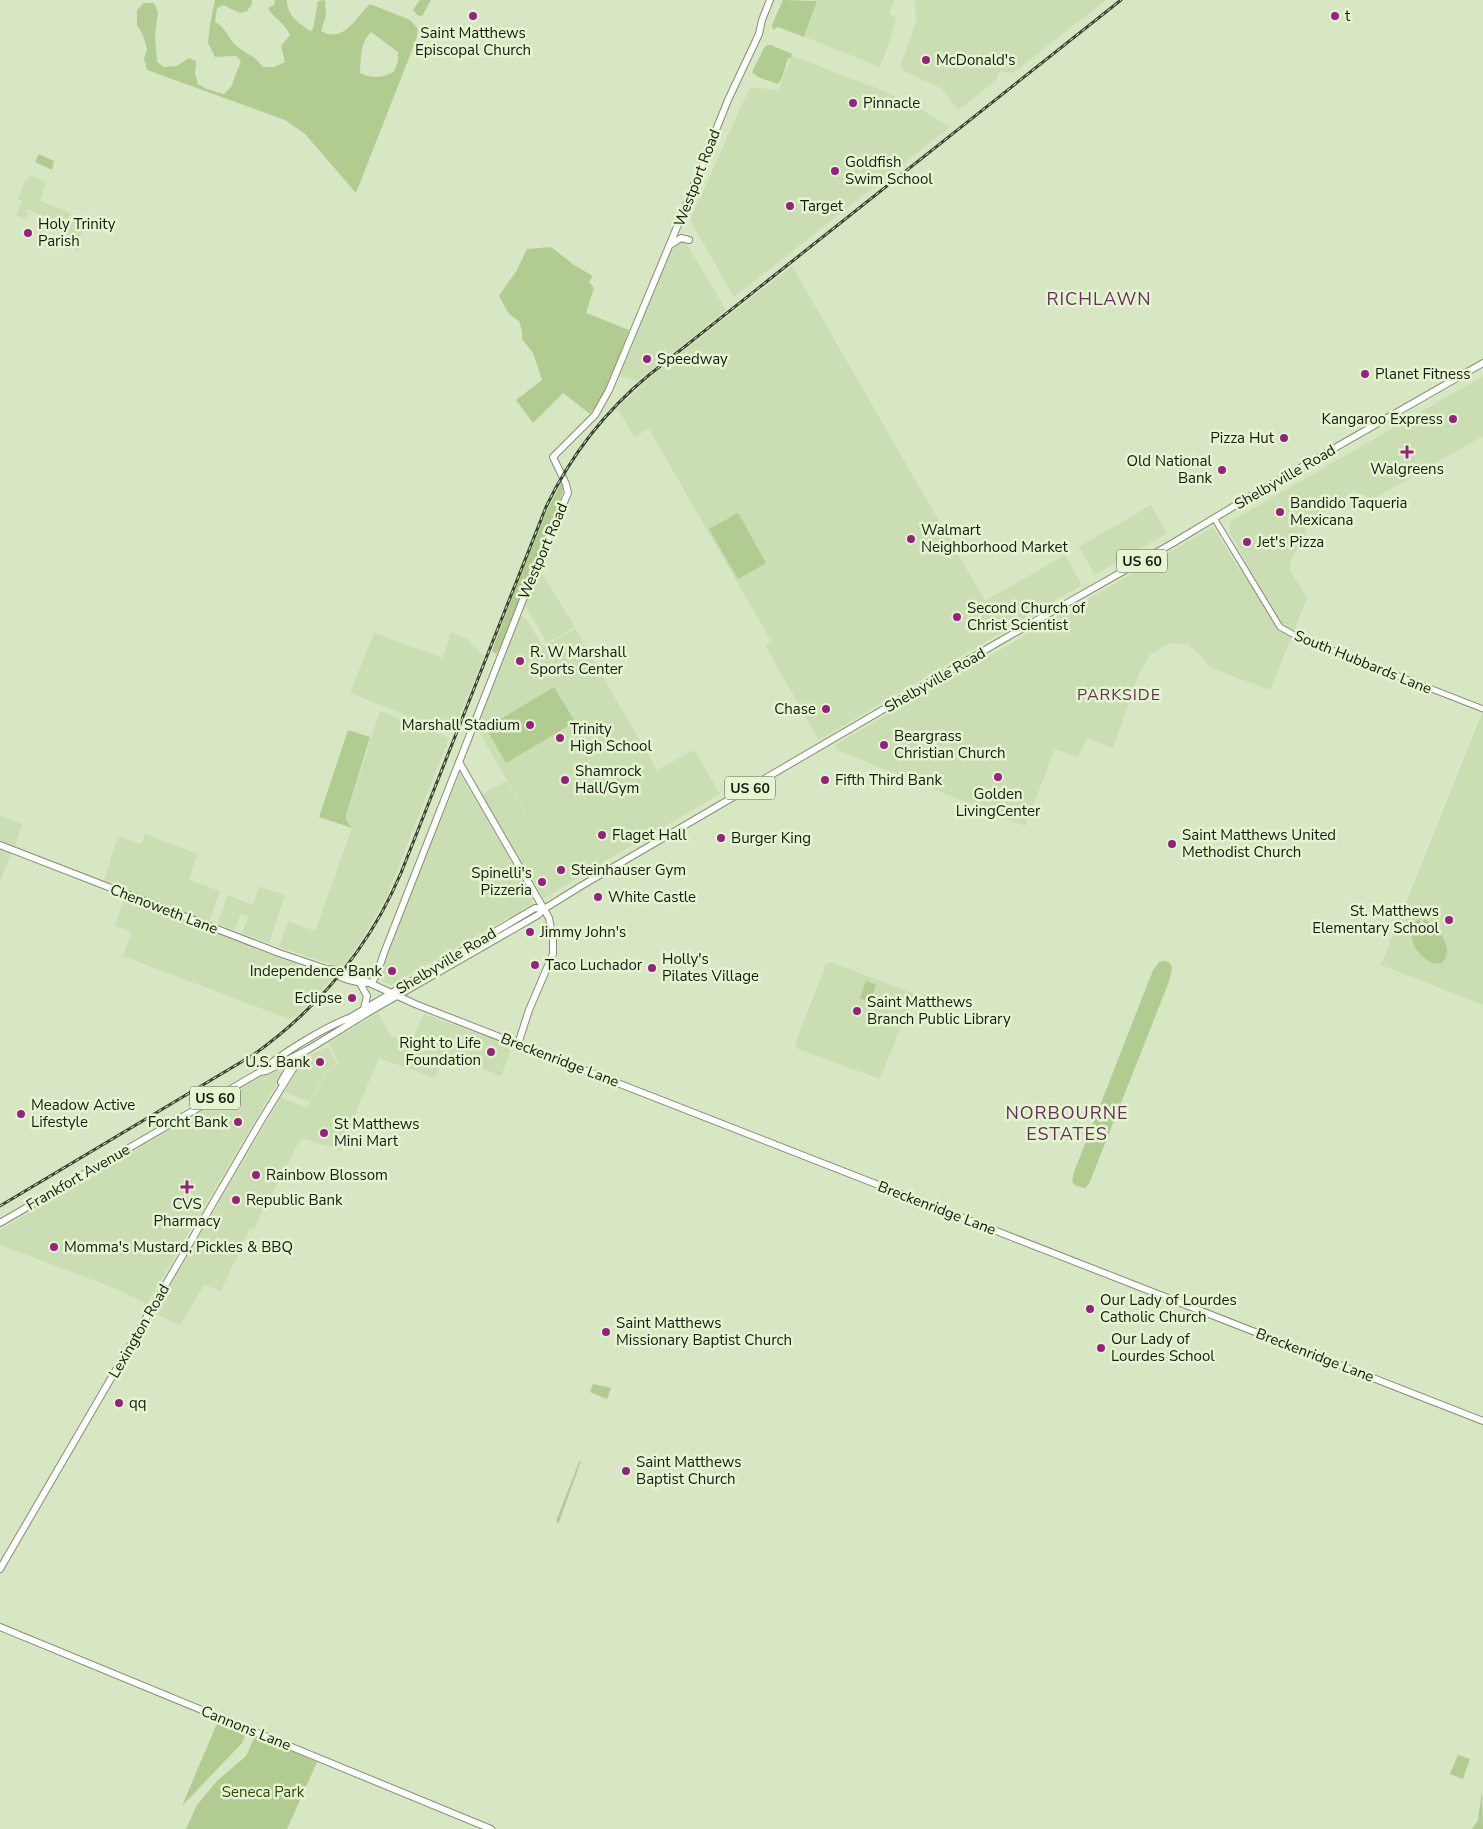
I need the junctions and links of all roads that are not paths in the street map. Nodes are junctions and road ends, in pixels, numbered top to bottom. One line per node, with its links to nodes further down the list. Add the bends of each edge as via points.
1 (770, 0): 3 (main road, Westport Road, via 759,34 728,100)
2 (689, 240): 3 (main road, via 681,238)
3 (670, 246): 7 (main road, Westport Road, via 602,404 553,457 568,493)
4 (1483, 363): 5 (main road, Shelbyville Road / US 60)
5 (1214, 518): 6 (street, South Hubbards Lane, via 1280,628); 9 (main road, Shelbyville Road / US 60)
6 (1483, 709)
7 (459, 762): 9 (main road); 10 (main road, Westport Road)
8 (0, 845): 11 (main road, Chenoweth Lane, via 333,974)
9 (544, 909): 13 (main road, Shelbyville Road, via 535,908); 16 (main road, via 549,918 553,954)
10 (384, 953): 11 (main road, Westport Road, via 372,974); 12 (main road, Westport Road)
11 (360, 981): 12 (main road, Chenoweth Lane); 14 (main road, via 367,996)
12 (370, 984): 13 (main road, Chenoweth Lane)
13 (395, 994): 14 (main road, Shelbyville Road); 15 (main road, Shelbyville Road); 16 (main road, Breckenridge Lane)
14 (364, 1009): 15 (main road, Shelbyville Road)
15 (351, 1021): 17 (main road, Frankfort Avenue); 18 (main road, Lexington Road, via 305,1045); 20 (main road, Frankfort Avenue, via 336,1023)
16 (518, 1044): 24 (main road, Breckenridge Lane)
17 (304, 1052): 18 (main road, Frankfort Avenue); 22 (main road, Lexington Road)
18 (296, 1056): 19 (main road, Frankfort Avenue); 21 (main road, Lexington Road)
19 (275, 1066): 20 (main road, Frankfort Avenue); 21 (main road)
20 (260, 1072): 23 (main road, Frankfort Avenue / US 60)
21 (286, 1073): 22 (main road, Lexington Road)
22 (278, 1092): 25 (main road, Lexington Road)
23 (0, 1223)
24 (1483, 1421)
25 (0, 1569)
26 (0, 1627): 27 (main road, Cannons Lane)
27 (491, 1829)

